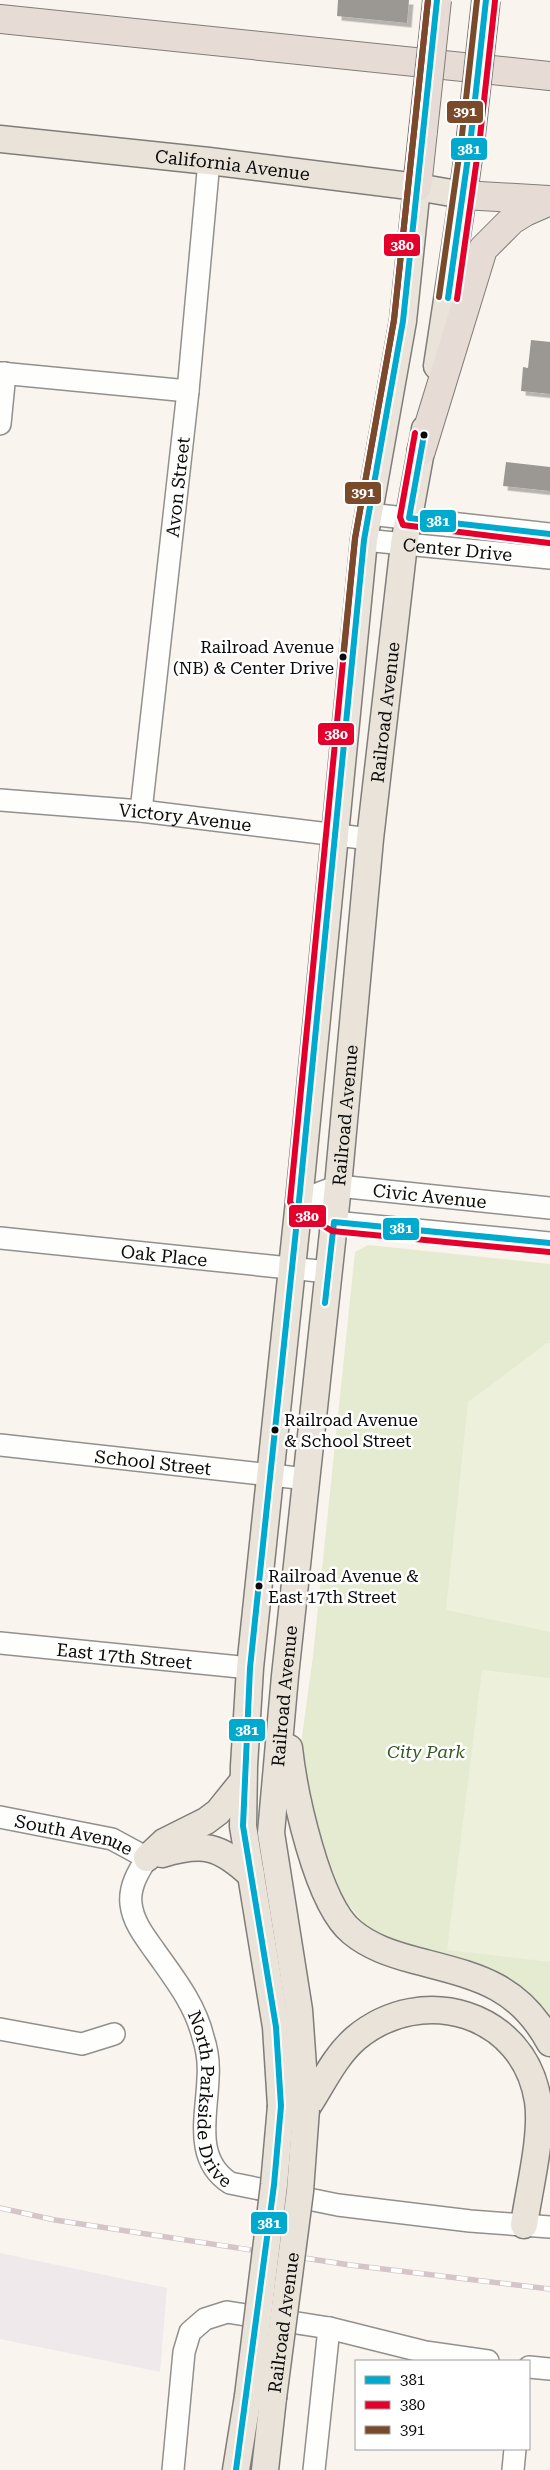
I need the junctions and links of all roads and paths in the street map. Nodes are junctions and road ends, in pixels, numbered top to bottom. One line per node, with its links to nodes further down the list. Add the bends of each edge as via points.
1 (437, 0): 7 (highway, Railroad Avenue, bridge)
2 (486, 0): 8 (highway, Railroad Avenue, bridge)
3 (0, 19): 4 (highway)
4 (550, 76)
5 (0, 139): 6 (main road, California Avenue)
6 (209, 161): 7 (main road, California Avenue); 11 (street, Avon Street)
7 (417, 186): 8 (main road, California Avenue); 14 (main road, Railroad Avenue, via 403,320)
8 (463, 195): 9 (highway); 13 (main road, Railroad Avenue, via 443,333)
9 (550, 201): 13 (highway, via 512,220 483,249)
10 (2, 373): 11 (street); 12 (street)
11 (188, 391): 21 (street, Avon Street)
12 (0, 424)
13 (421, 451): 15 (main road, Railroad Avenue)
14 (369, 514): 15 (street, Center Drive); 17 (main road, Railroad Avenue)
15 (409, 518): 16 (street, Center Drive); 18 (main road, Railroad Avenue)
16 (550, 534)
17 (364, 540): 18 (street, Center Drive); 22 (main road, Railroad Avenue)
18 (404, 544): 19 (street, Center Drive); 23 (main road, Railroad Avenue)
19 (550, 558)
20 (0, 800): 21 (street, Victory Avenue)
21 (141, 811): 22 (street, Victory Avenue)
22 (334, 834): 23 (street, Victory Avenue); 25 (main road, Railroad Avenue)
23 (370, 839): 24 (main road, Railroad Avenue)
24 (338, 1186): 25 (street, Civic Avenue); 26 (street, Civic Avenue); 27 (main road, Railroad Avenue)
25 (299, 1201): 27 (street, Civic Avenue); 30 (main road, Railroad Avenue)
26 (550, 1208)
27 (334, 1222): 29 (street, Civic Avenue); 31 (main road, Railroad Avenue)
28 (0, 1238): 30 (street, Oak Place)
29 (550, 1243)
30 (291, 1267): 31 (street, Oak Place); 33 (main road, Railroad Avenue)
31 (328, 1272): 34 (main road, Railroad Avenue)
32 (0, 1445): 33 (street, School Street)
33 (270, 1475): 34 (street, School Street); 36 (main road, Railroad Avenue)
34 (306, 1479): 37 (main road, Railroad Avenue)
35 (0, 1643): 36 (street, East 17th Street)
36 (250, 1668): 38 (main road, Railroad Avenue)
37 (285, 1688): 44 (main road, via 297,1802 319,1876 351,1932 393,1954 496,1984 519,2000); 45 (main road, Railroad Avenue, via 271,1833 299,2010)
38 (243, 1781): 40 (main road, via 218,1812 164,1842); 41 (main road, Railroad Avenue, via 243,1826)
39 (0, 1817): 40 (street, South Avenue, via 112,1839)
40 (147, 1858): 41 (main road, via 187,1846 204,1847 236,1861); 46 (street, North Parkside Drive, via 136,1876 131,1904 138,1926 197,2016 204,2038 208,2071 204,2140 208,2157 221,2177 230,2183 338,2205)
41 (251, 1875): 52 (main road, Railroad Avenue, bridge, via 276,2027 281,2106)
42 (0, 2029): 43 (street, via 82,2044)
43 (114, 2034)
44 (550, 2043)
45 (306, 2109): 46 (main road, via 343,2051 381,2022 420,2010 466,2014 485,2022 515,2047 530,2075 538,2100 539,2123); 52 (main road, Railroad Avenue, bridge, via 300,2191)
46 (524, 2225): 47 (street, North Parkside Drive)
47 (550, 2227)
48 (329, 2328): 49 (street, via 425,2352); 54 (street, via 227,2312 205,2319 190,2332 184,2352); 57 (street)
49 (481, 2360)
50 (530, 2367): 51 (street)
51 (550, 2369)
52 (260, 2397): 55 (main road, Railroad Avenue); 56 (main road, Railroad Avenue)
53 (515, 2450): 58 (street)
54 (173, 2470)
55 (236, 2470)
56 (266, 2470)
57 (314, 2470)
58 (513, 2470)

